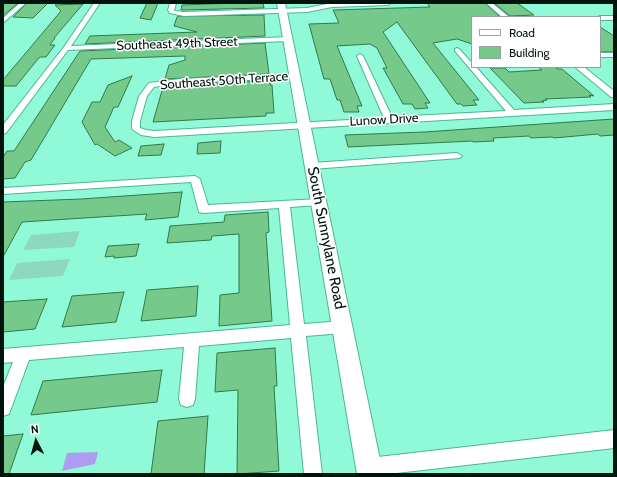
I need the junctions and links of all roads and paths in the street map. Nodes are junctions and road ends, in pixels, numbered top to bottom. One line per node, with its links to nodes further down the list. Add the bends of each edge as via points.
1 (23, 3): 10 (street)
2 (97, 3): 12 (street)
3 (173, 3): 6 (street, via 171,10 174,14)
4 (388, 3): 6 (street, via 332,5 307,10)
5 (489, 3): 7 (street)
6 (282, 7): 11 (main road, South Sunnylane Road)
7 (505, 16)
8 (601, 18): 9 (street)
9 (614, 18)
10 (3, 22)
11 (288, 39): 12 (street, Southeast 49th Street); 20 (main road, South Sunnylane Road)
12 (66, 48): 26 (street)
13 (457, 50): 17 (street)
14 (601, 55): 15 (street)
15 (614, 55)
16 (360, 56): 24 (street)
17 (471, 66)
18 (473, 68): 23 (street)
19 (580, 68): 21 (street)
20 (295, 76): 25 (main road, South Sunnylane Road); 27 (street, Southeast 50th Terrace, via 180,81 152,85 143,96 136,129)
21 (614, 95)
22 (614, 107): 23 (street, Lunow Drive)
23 (512, 113): 24 (street, Lunow Drive)
24 (389, 120): 25 (street, Lunow Drive)
25 (304, 125): 27 (street, Lunow Drive); 29 (main road, South Sunnylane Road)
26 (3, 131)
27 (154, 134)
28 (457, 156): 29 (street)
29 (312, 166): 31 (main road, South Sunnylane Road)
30 (3, 191): 32 (street, via 195,179 203,209)
31 (319, 202): 32 (street); 33 (main road, South Sunnylane Road)
32 (284, 204): 34 (street)
33 (343, 327): 34 (street); 41 (main road, South Sunnylane Road)
34 (298, 331): 35 (street); 42 (street)
35 (192, 340): 36 (street); 38 (street)
36 (24, 354): 37 (street); 39 (street)
37 (3, 356)
38 (187, 399)
39 (3, 408)
40 (614, 439): 41 (street)
41 (370, 470)
42 (313, 474)

